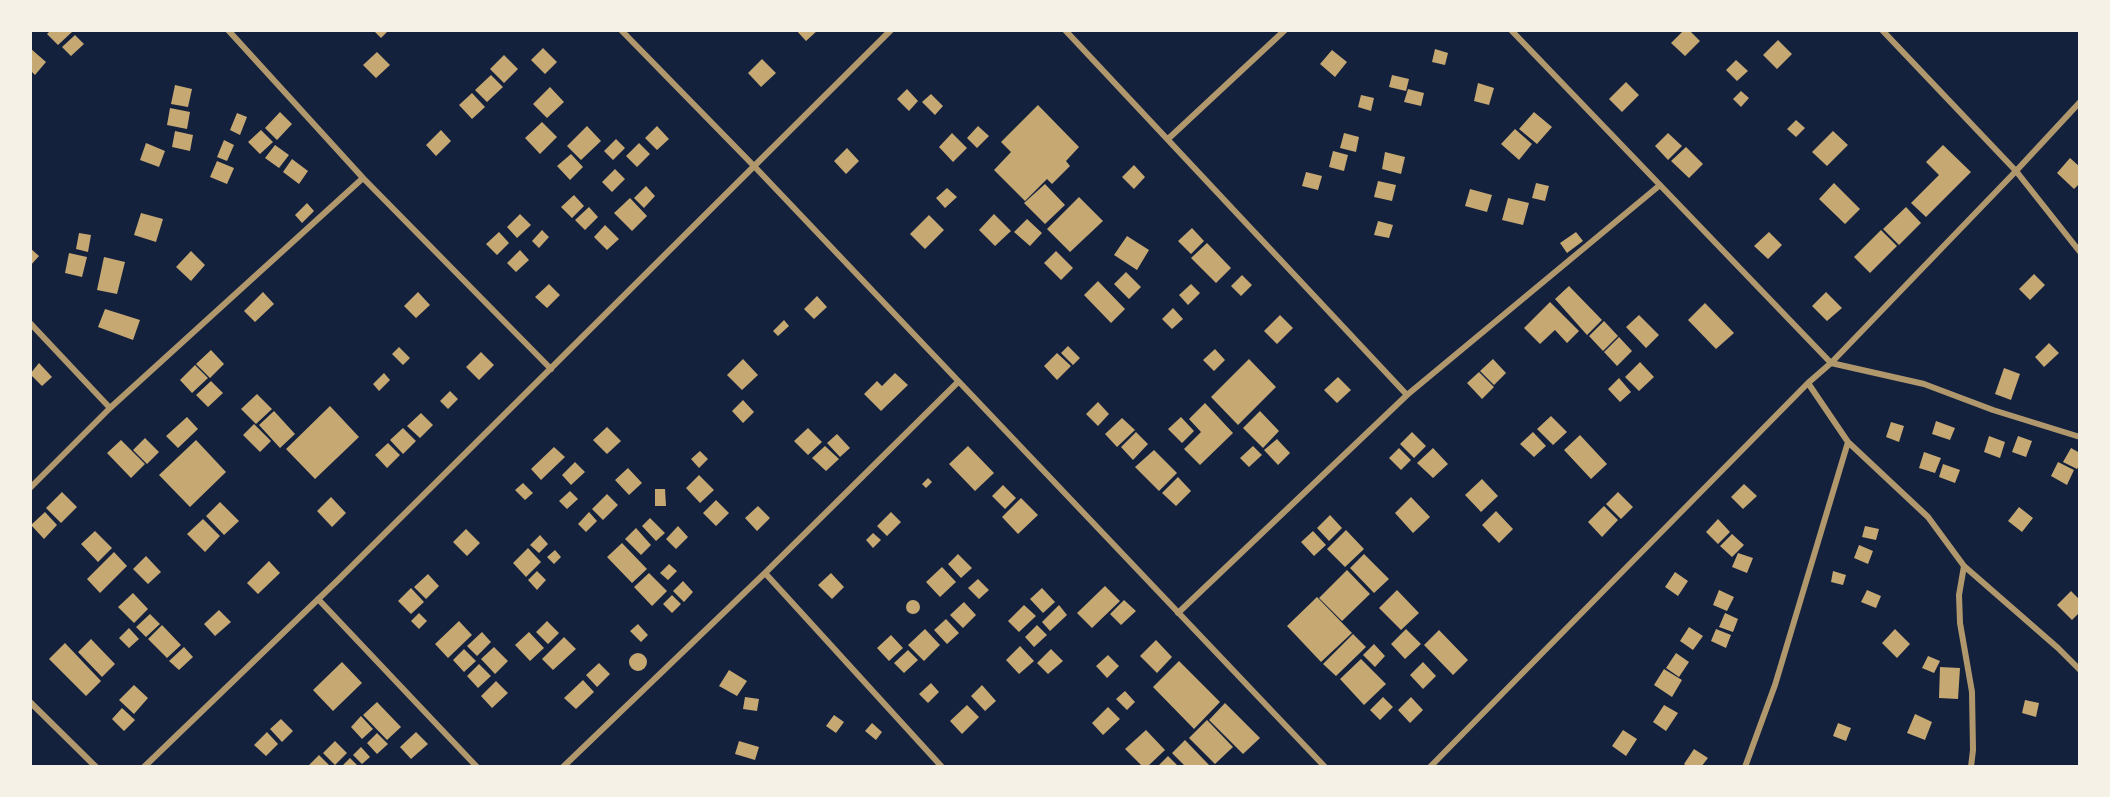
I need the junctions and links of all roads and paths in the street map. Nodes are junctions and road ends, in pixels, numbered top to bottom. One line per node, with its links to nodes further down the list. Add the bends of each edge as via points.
1 (228, 30): 12 (street)
2 (621, 30): 10 (street)
3 (891, 30): 10 (street)
4 (1065, 30): 9 (street)
5 (1285, 30): 9 (street)
6 (1511, 30): 13 (street)
7 (1882, 30): 11 (street)
8 (2080, 102): 11 (street)
9 (1168, 140): 20 (street)
10 (754, 166): 17 (street); 18 (street)
11 (2016, 171): 14 (street); 16 (street)
12 (363, 178): 17 (street); 21 (street)
13 (1660, 185): 16 (street); 20 (street)
14 (2080, 252)
15 (30, 323): 21 (street)
16 (1831, 363): 19 (street); 22 (street, via 1924,384)
17 (551, 369): 27 (street)
18 (958, 382): 26 (street); 28 (street)
19 (1808, 383): 23 (street); 37 (street)
20 (1407, 395): 28 (street)
21 (110, 408): 24 (street)
22 (2080, 437)
23 (1848, 442): 25 (street, via 1928,517); 38 (street, via 1775,685)
24 (30, 488)
25 (1964, 566): 29 (street); 39 (street, via 1959,595 1972,692)
26 (765, 573): 34 (street); 35 (street)
27 (318, 600): 32 (street); 33 (street)
28 (1178, 613): 36 (street)
29 (2080, 670)
30 (30, 702): 31 (street)
31 (96, 767)
32 (144, 767)
33 (477, 767)
34 (563, 767)
35 (942, 767)
36 (1325, 767)
37 (1430, 767)
38 (1745, 767)
39 (1971, 767)

